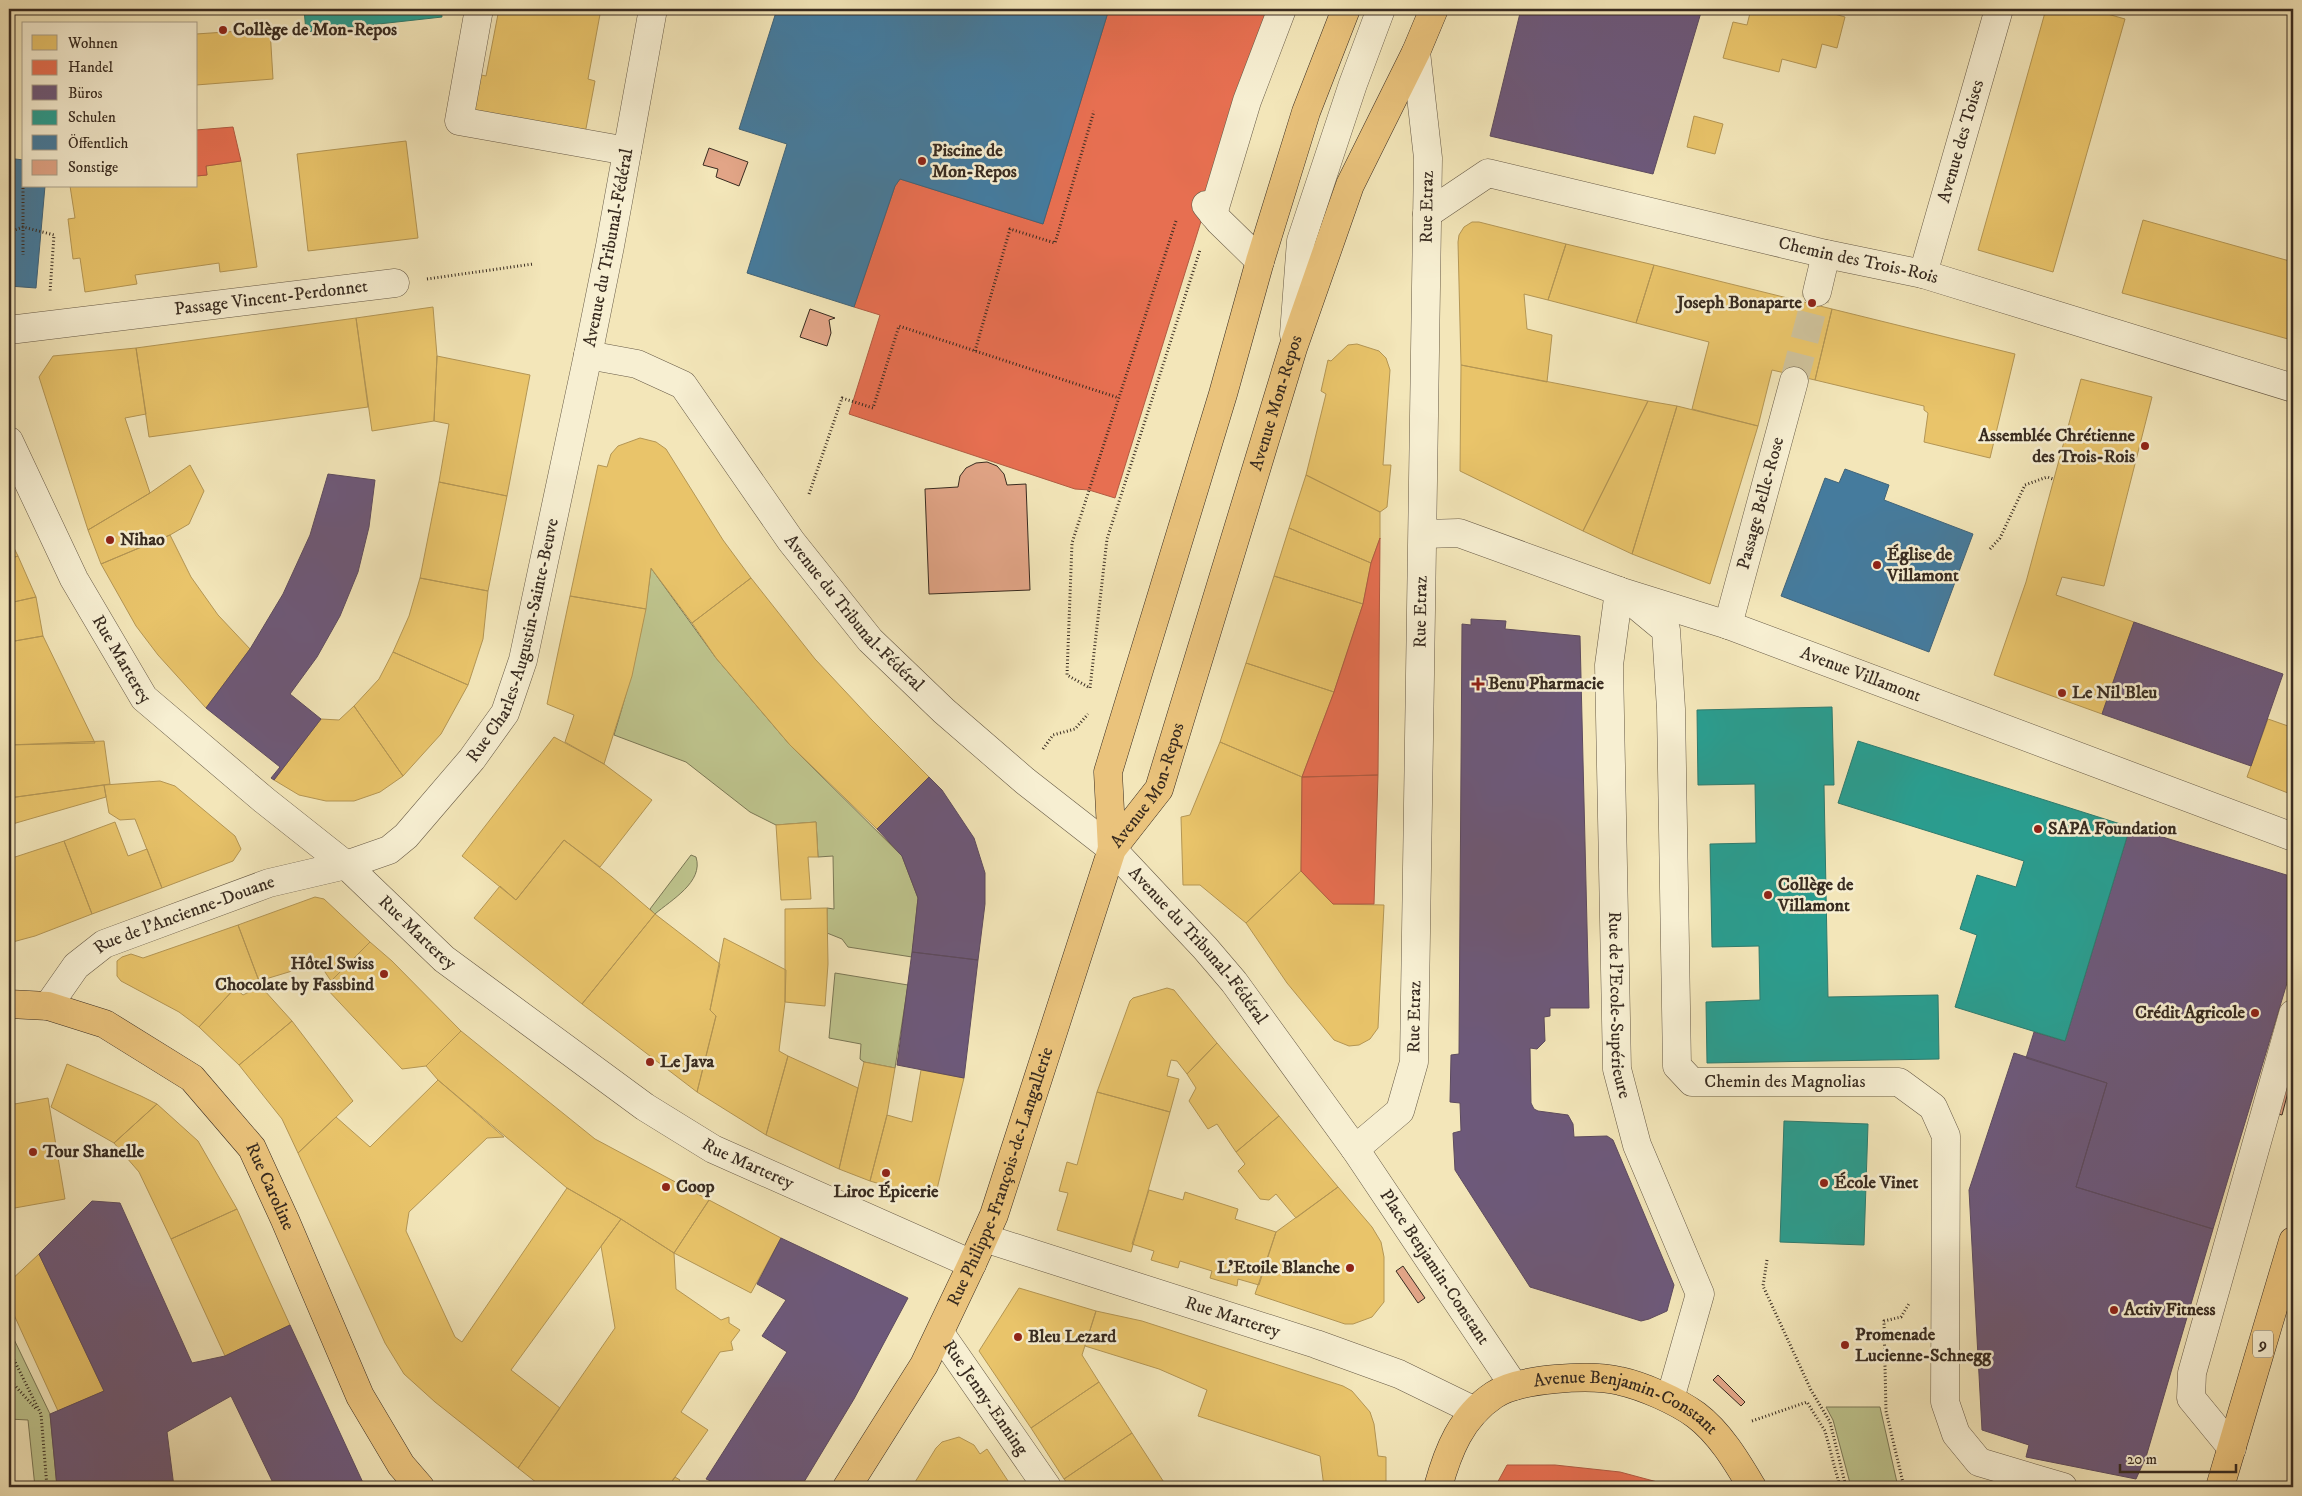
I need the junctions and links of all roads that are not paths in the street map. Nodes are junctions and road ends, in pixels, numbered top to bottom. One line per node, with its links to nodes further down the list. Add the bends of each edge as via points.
1 (479, 9): 9 (street, via 459,121)
2 (653, 9): 9 (street, Avenue du Tribunal-Fédéral)
3 (1282, 9): 12 (street, via 1210,210)
4 (1346, 9): 12 (main road, Avenue Mon-Repos, via 1306,112)
5 (1381, 9): 17 (street, via 1301,242)
6 (1434, 9): 8 (main road, Avenue Mon-Repos)
7 (1999, 9): 13 (street, Avenue des Toises)
8 (1416, 52): 10 (street, Rue Etraz, via 1428,158); 17 (main road, Avenue Mon-Repos, via 1350,185)
9 (628, 151): 18 (street, Avenue du Tribunal-Fédéral)
10 (1427, 214): 11 (street, Chemin des Trois-Rois, via 1488,172); 22 (street, Rue Etraz)
11 (1826, 254): 13 (street, Chemin des Trois-Rois); 15 (street)
12 (1260, 262): 26 (main road, Avenue Mon-Repos, via 1108,772)
13 (1923, 274): 20 (street, Chemin des Trois-Rois)
14 (395, 284): 16 (street, Passage Vincent-Perdonnet)
15 (1817, 292)
16 (9, 330)
17 (1293, 348): 26 (main road, Avenue Mon-Repos, via 1159,789)
18 (588, 355): 26 (street, Avenue du Tribunal-Fédéral, via 637,364 683,385 791,541 870,640 944,711 1025,781); 27 (street, Rue Charles-Augustin-Sainte-Beuve, via 523,660 504,714 472,759 406,836 389,850)
19 (1794, 381): 24 (street, Passage Belle-Rose)
20 (2293, 388)
21 (9, 441): 27 (street, Rue Marterey, via 74,580 144,698)
22 (1424, 534): 23 (street, Avenue Villamont, via 1459,533); 31 (street, Rue Etraz, via 1414,1062 1400,1112)
23 (1619, 591): 24 (street, Avenue Villamont); 37 (street, Rue de l'Ecole-Supérieure, via 1609,665 1617,1069 1638,1145 1700,1294); 45 (street, Chemin des Magnolias, via 1666,630 1671,709 1678,1066 1692,1082 1899,1082 1933,1107 1946,1136 1945,1402 1956,1434 1979,1462)
24 (1728, 624): 25 (street, Avenue Villamont)
25 (2293, 838)
26 (1112, 849): 31 (street, Avenue du Tribunal-Fédéral, via 1234,982); 32 (main road, Rue Philippe-François-de-Langallerie)
27 (346, 865): 29 (street, Rue de l'Ancienne-Douane, via 269,883 104,944 76,966); 34 (street, Rue Marterey, via 444,959 645,1107 713,1149)
28 (9, 1004): 29 (main road, Rue Caroline)
29 (48, 1006): 40 (main road, Rue Caroline, via 104,1024 192,1078 252,1148 360,1396 401,1465)
30 (2293, 1014): 39 (street, via 2192,1373 2191,1398)
31 (1355, 1149): 36 (street, Place Benjamin-Constant)
32 (984, 1238): 34 (main road, Rue Philippe-François-de-Langallerie); 38 (street, Rue Marterey, via 1371,1364 1399,1374)
33 (2293, 1241): 39 (main road, 9)
34 (972, 1264): 35 (main road, Rue Philippe-François-de-Langallerie)
35 (940, 1333): 41 (main road, Rue Philippe-François-de-Langallerie, via 924,1365); 42 (street, Rue Jenny-Enning)
36 (1514, 1386): 37 (main road, Avenue Benjamin-Constant, via 1564,1378 1620,1381); 38 (main road, Avenue Benjamin-Constant, via 1492,1396)
37 (1670, 1399): 44 (main road, Avenue Benjamin-Constant, via 1697,1415 1714,1432)
38 (1475, 1412): 43 (main road, Avenue Benjamin-Constant, via 1456,1436)
39 (2232, 1448): 46 (main road, 9)
40 (420, 1487)
41 (847, 1487)
42 (1047, 1487)
43 (1438, 1487)
44 (1752, 1487)
45 (2063, 1487)
46 (2220, 1487)

